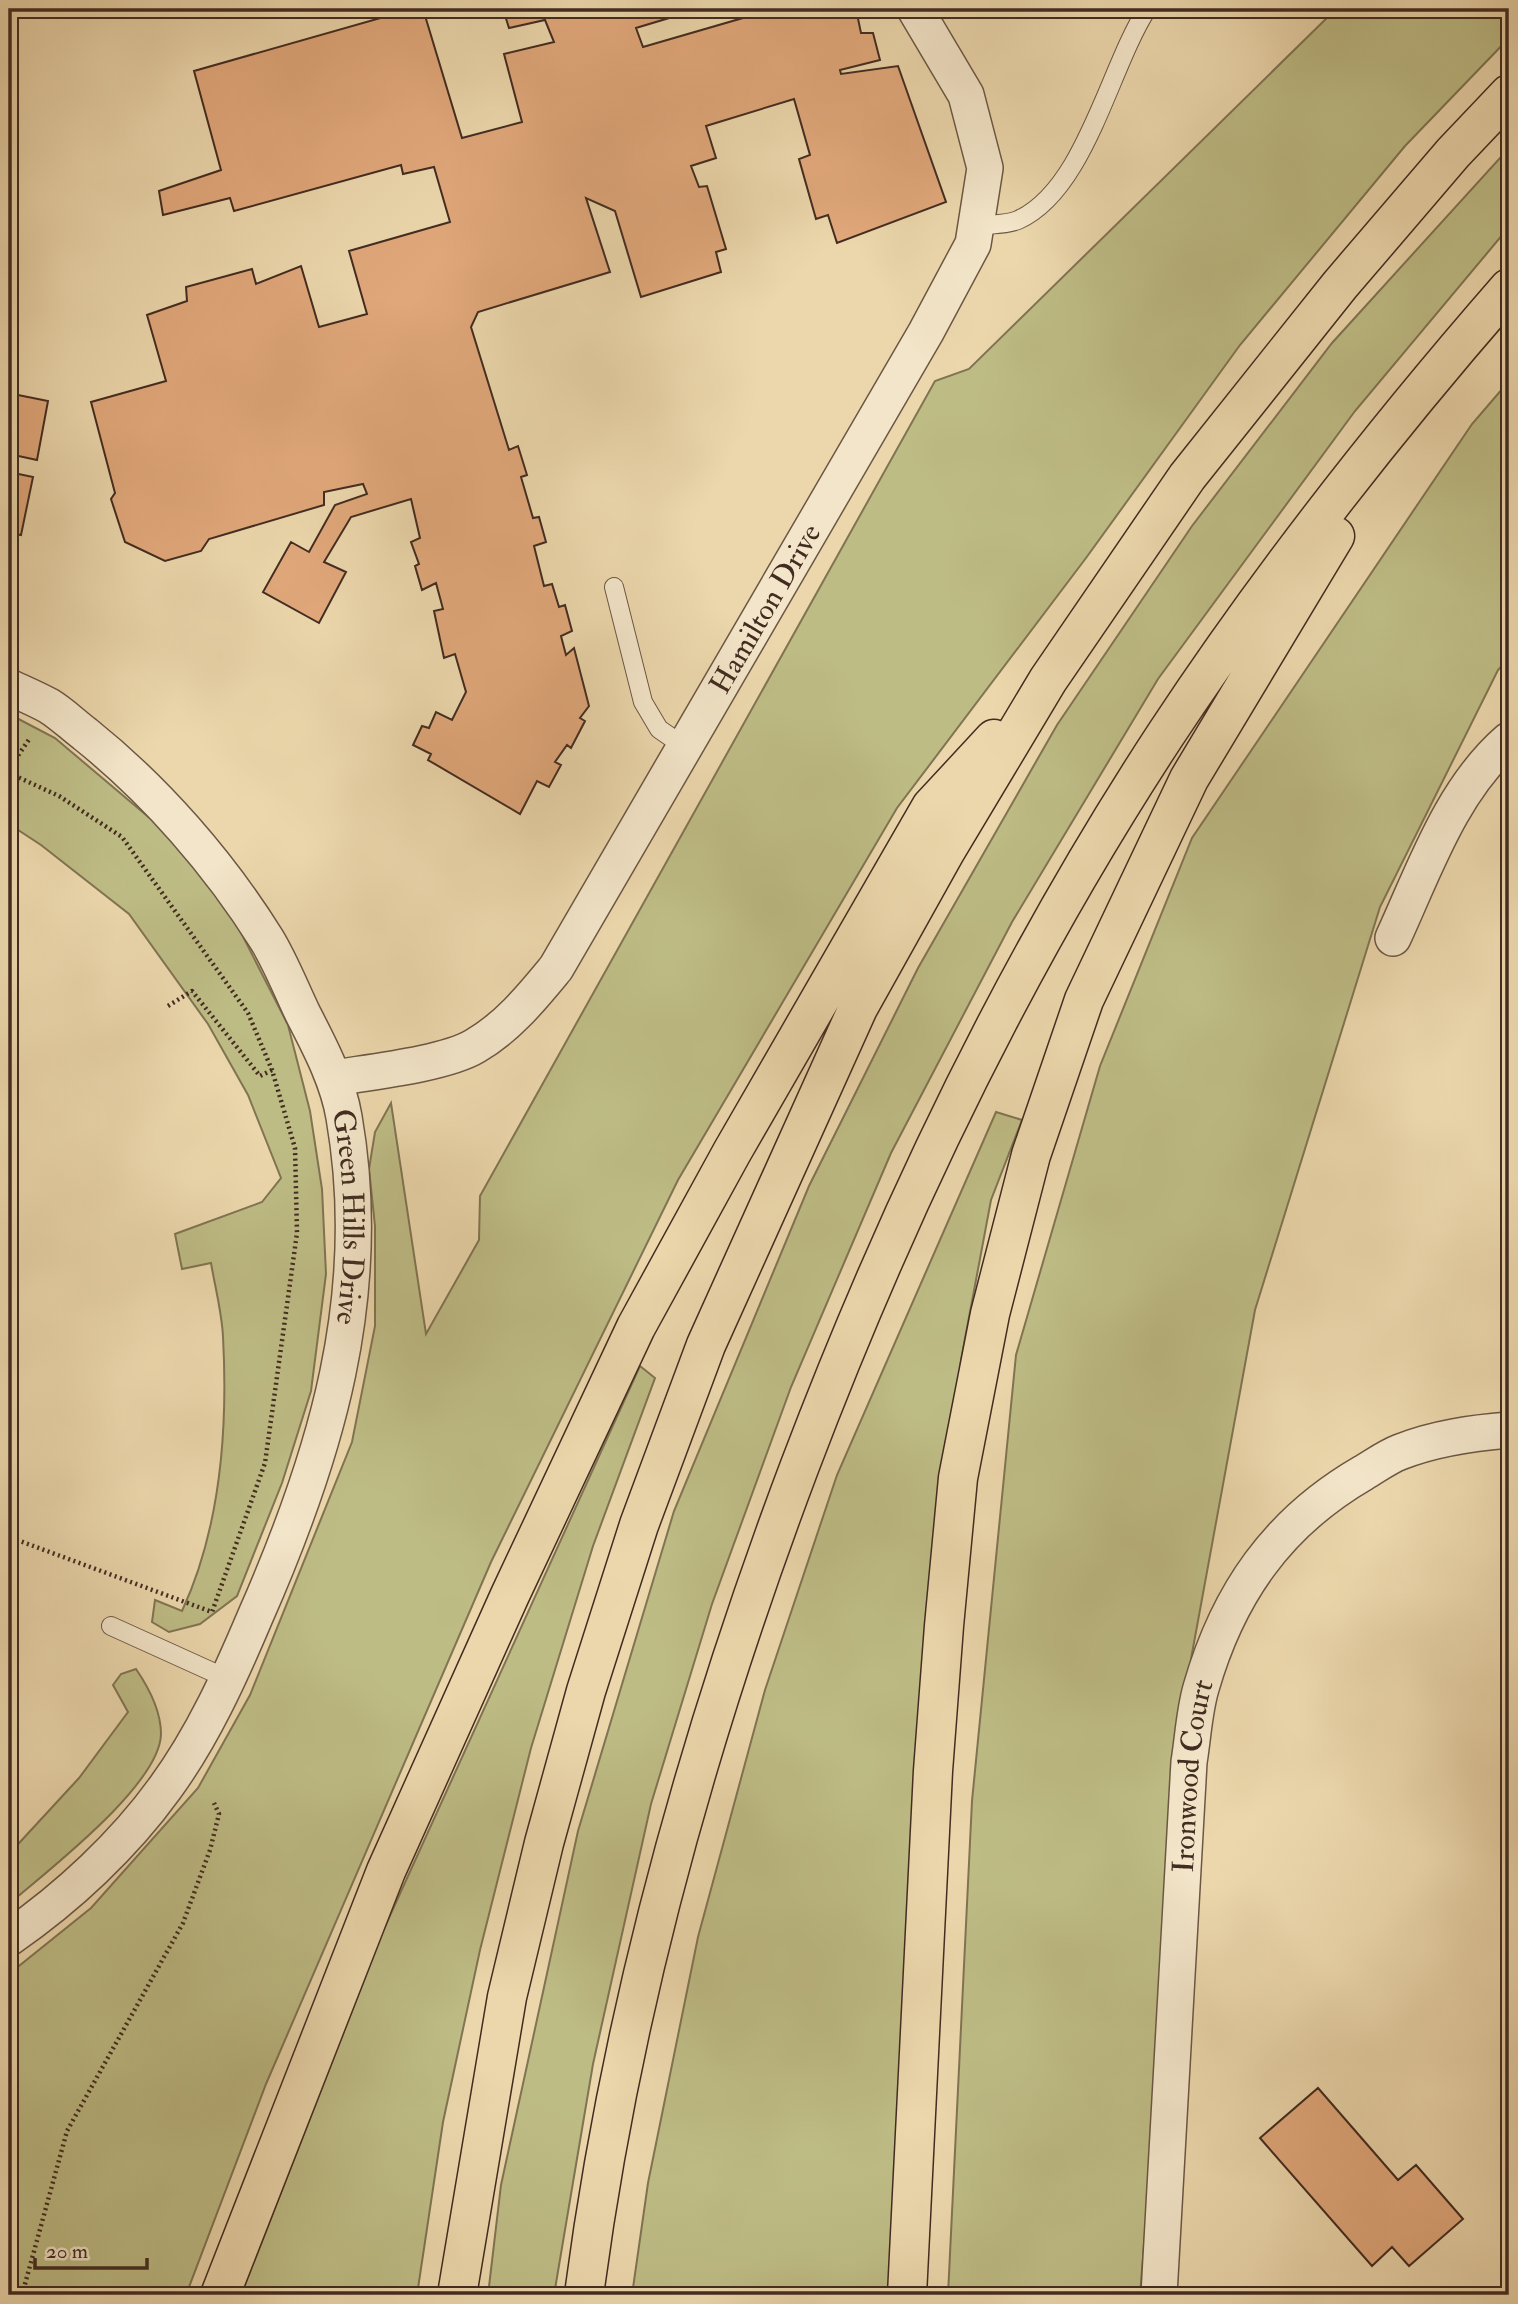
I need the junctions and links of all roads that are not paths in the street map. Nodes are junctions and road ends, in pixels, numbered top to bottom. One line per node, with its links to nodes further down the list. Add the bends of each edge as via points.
1 (915, 9): 4 (street, Hamilton Drive, via 967,95 985,168)
2 (1147, 9): 4 (lane, via 1072,167 1044,205 1016,221)
3 (1509, 94): 8 (highway, via 1340,285 1195,466)
4 (976, 226): 11 (street, Hamilton Drive, via 973,244 926,332)
5 (1509, 288): 6 (highway)
6 (1439, 368): 20 (highway, via 1274,580 1166,734 1066,897 989,1035 899,1221 775,1531 709,1725 631,2018); 21 (highway, via 1189,779 1084,1000 1031,1155 990,1314 958,1478 933,1771)
7 (614, 587): 11 (lane, via 643,702 659,729)
8 (1048, 680): 18 (highway, via 931,807 636,1327 386,1871); 19 (highway, via 858,1008 706,1345 639,1525 586,1691 510,1984)
9 (9, 687): 13 (street, Green Hills Drive, via 51,707 125,765 207,857 267,941)
10 (1509, 740): 12 (street, via 1452,811)
11 (685, 747): 13 (street, Hamilton Drive, via 556,968 524,1007 474,1047 424,1062)
12 (1393, 938)
13 (334, 1078): 16 (street, Green Hills Drive, via 354,1187 347,1322 336,1390 316,1466)
14 (1509, 1430): 22 (street, Ironwood Court, via 1462,1434 1399,1452 1345,1483 1296,1521 1255,1567 1227,1616 1200,1690 1189,1762)
15 (111, 1626): 16 (lane)
16 (229, 1679): 17 (street, Green Hills Drive, via 164,1789 117,1846)
17 (9, 1938)
18 (220, 2295)
19 (457, 2295)
20 (584, 2295)
21 (908, 2295)
22 (1159, 2295)

